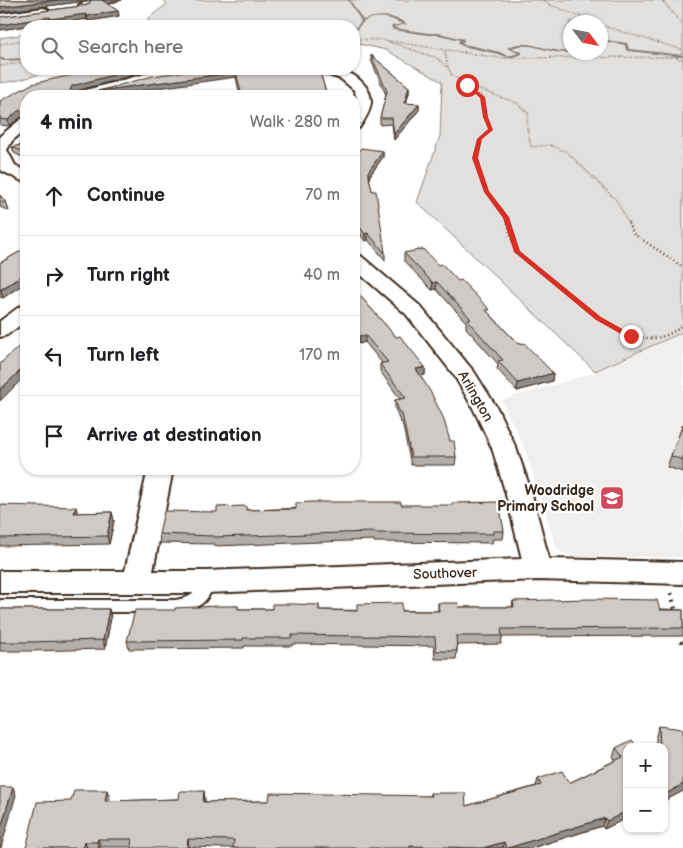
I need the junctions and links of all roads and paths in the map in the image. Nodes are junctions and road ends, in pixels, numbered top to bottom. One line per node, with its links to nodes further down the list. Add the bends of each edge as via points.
1 (544, 0): 4 (path)
2 (662, 0): 6 (path)
3 (55, 10): 5 (street)
4 (576, 15)
5 (0, 17)
6 (683, 25)
7 (608, 28): 13 (path)
8 (360, 39): 9 (path)
9 (382, 40): 12 (path); 18 (path, via 437,58)
10 (20, 41): 11 (path)
11 (0, 44)
12 (445, 50): 14 (path, via 464,55 514,59); 18 (path)
13 (683, 51): 14 (path)
14 (676, 57): 15 (path)
15 (683, 60)
16 (20, 63): 17 (path)
17 (0, 66)
18 (448, 68): 21 (path, via 452,75)
19 (159, 75): 22 (street)
20 (341, 75): 23 (street, via 360,87 365,99)
21 (467, 85): 28 (path, via 517,103 528,113 531,147 550,145 567,152 617,201 634,234); 30 (path, via 483,97 485,117 491,130 480,139 475,158 486,192 506,217 517,252 599,318 631,336 655,339)
22 (102, 90)
23 (360, 111)
24 (20, 127): 25 (street, via 5,139)
25 (0, 151): 26 (street, via 8,168)
26 (20, 175)
27 (360, 265): 33 (street, Arlington, via 413,310 464,373 504,448)
28 (683, 267)
29 (20, 316): 31 (street)
30 (683, 324)
31 (0, 331)
32 (159, 475): 35 (street)
33 (538, 569): 34 (street, Southover); 36 (street, Southover)
34 (675, 573): 38 (path)
35 (137, 582): 36 (street, Southover); 37 (street, Southover)
36 (206, 582): 37 (lane, Southover, via 203,595 193,603 176,606)
37 (2, 593)
38 (677, 618)
39 (679, 628): 40 (path)
40 (683, 646)

